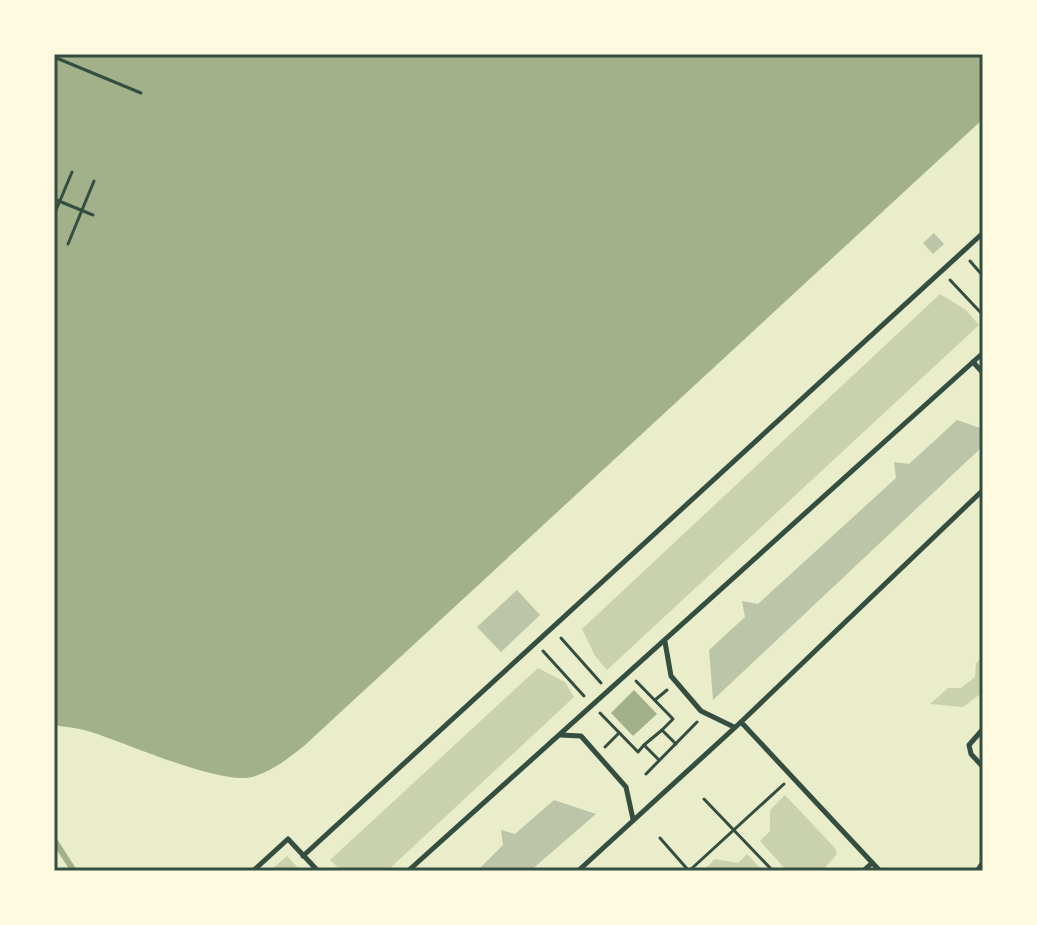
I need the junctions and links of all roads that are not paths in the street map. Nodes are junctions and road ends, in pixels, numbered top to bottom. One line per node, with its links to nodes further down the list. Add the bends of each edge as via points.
1 (983, 233): 13 (lane)
2 (983, 353): 3 (lane)
3 (973, 362): 4 (lane); 6 (lane)
4 (983, 373)
5 (983, 490): 7 (lane)
6 (664, 641): 8 (lane, via 671,676 701,711); 10 (lane)
7 (741, 722): 8 (lane); 14 (lane)
8 (734, 727): 12 (lane)
9 (983, 729): 11 (lane, via 969,745)
10 (560, 735): 12 (lane, via 581,736 626,787); 18 (lane)
11 (983, 767)
12 (634, 820): 19 (lane)
13 (303, 856): 16 (lane, via 288,839); 17 (lane)
14 (872, 863): 20 (lane); 21 (lane)
15 (983, 865): 22 (street)
16 (253, 871)
17 (318, 871)
18 (408, 871)
19 (578, 871)
20 (863, 871)
21 (880, 871)
22 (979, 871)

